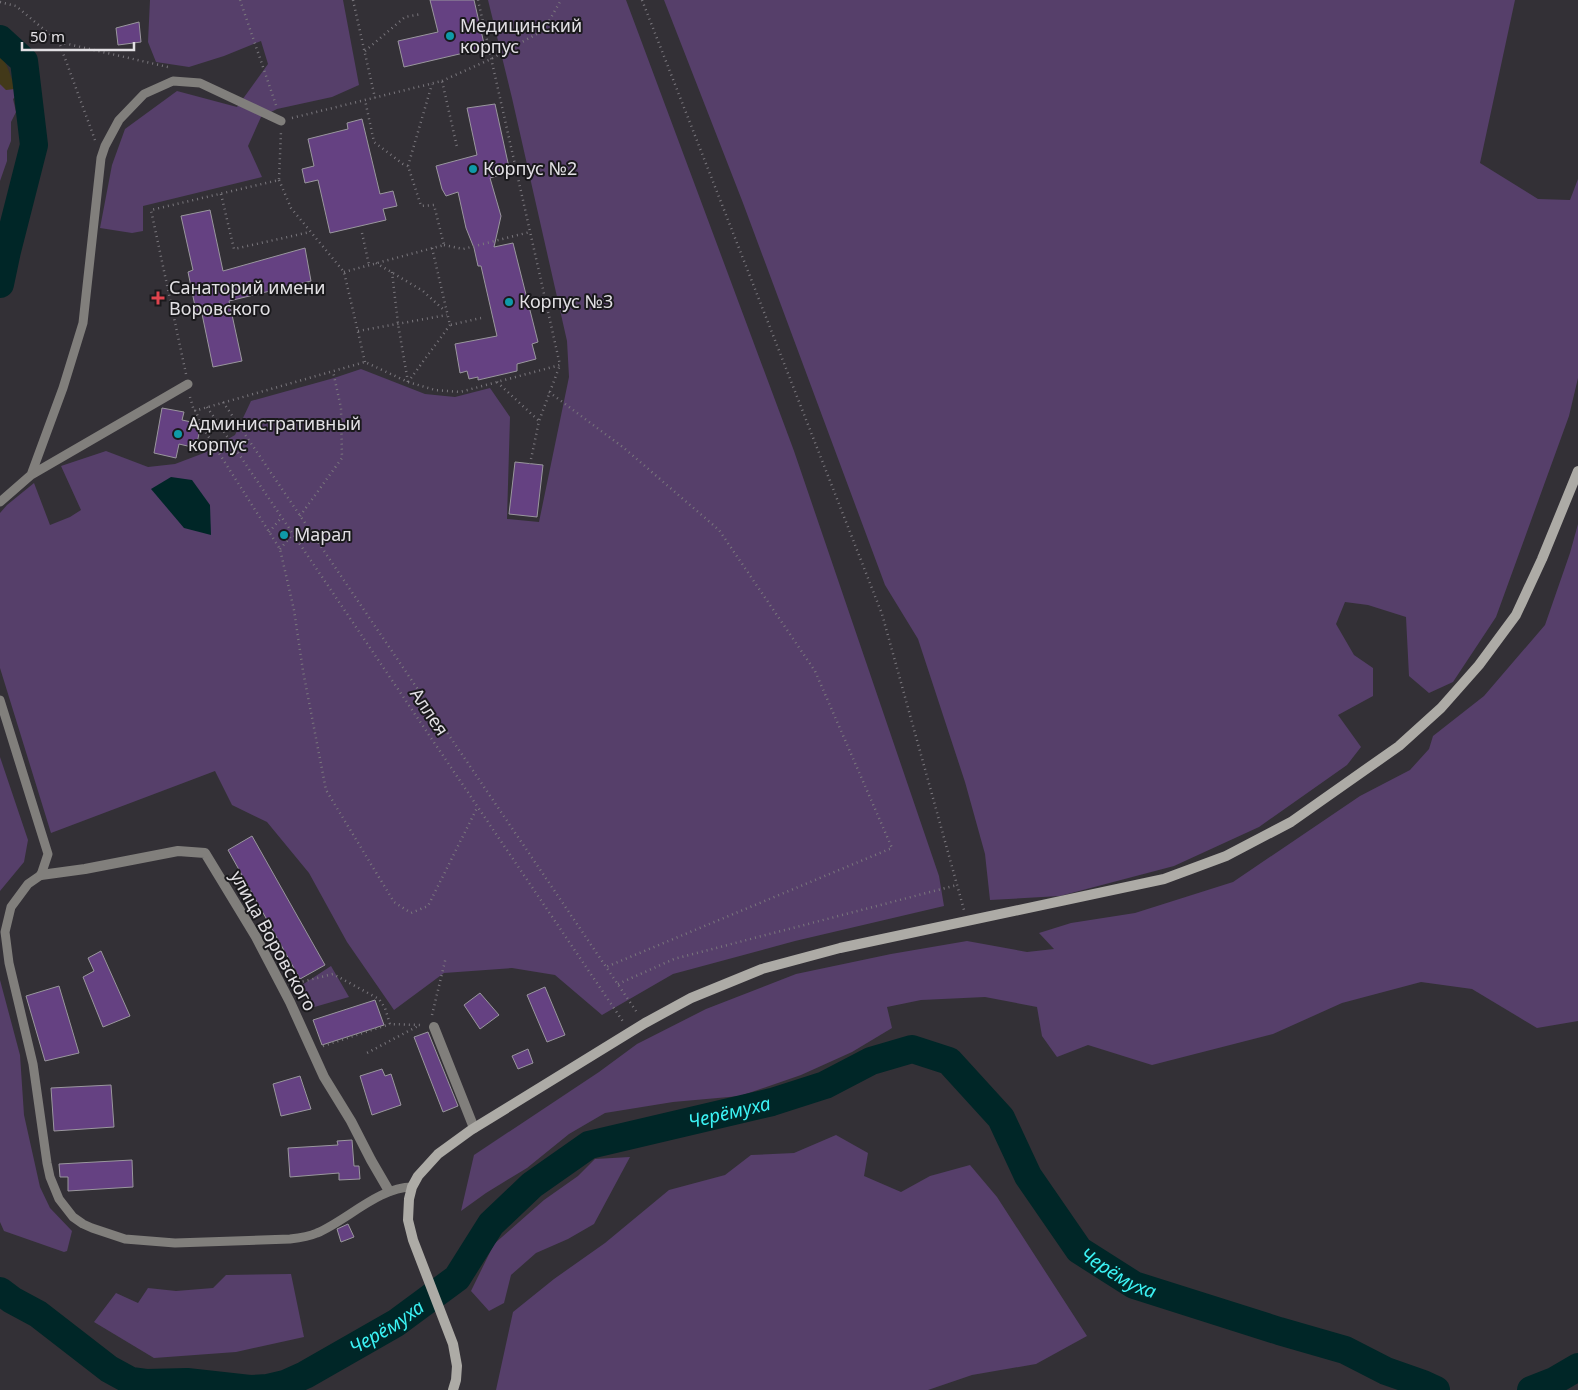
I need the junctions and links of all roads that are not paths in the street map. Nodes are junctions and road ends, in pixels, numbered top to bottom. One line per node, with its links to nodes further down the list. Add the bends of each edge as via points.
1 (281, 121): 4 (lane, via 200,83 173,81 144,94 119,120 101,158 83,323)
2 (188, 384): 4 (lane)
3 (1578, 471): 9 (main road, via 1516,614 1480,664 1399,746 1291,822 1226,856 1164,880 840,948 762,969 691,998 645,1023)
4 (31, 475): 5 (lane)
5 (0, 502)
6 (0, 700): 7 (lane, via 48,854)
7 (41, 875): 11 (street, улица Воровского, via 178,851 205,853 256,937 324,1077); 11 (lane, via 28,884 11,907 5,932 9,963 33,1064 50,1177 59,1198 73,1216 92,1228 137,1241 290,1239 318,1232)
8 (431, 1023): 9 (street)
9 (474, 1128): 10 (main road, via 438,1154 418,1176)
10 (412, 1188): 11 (lane); 12 (main road, via 408,1220 452,1338 457,1366)
11 (389, 1191)
12 (453, 1390)

